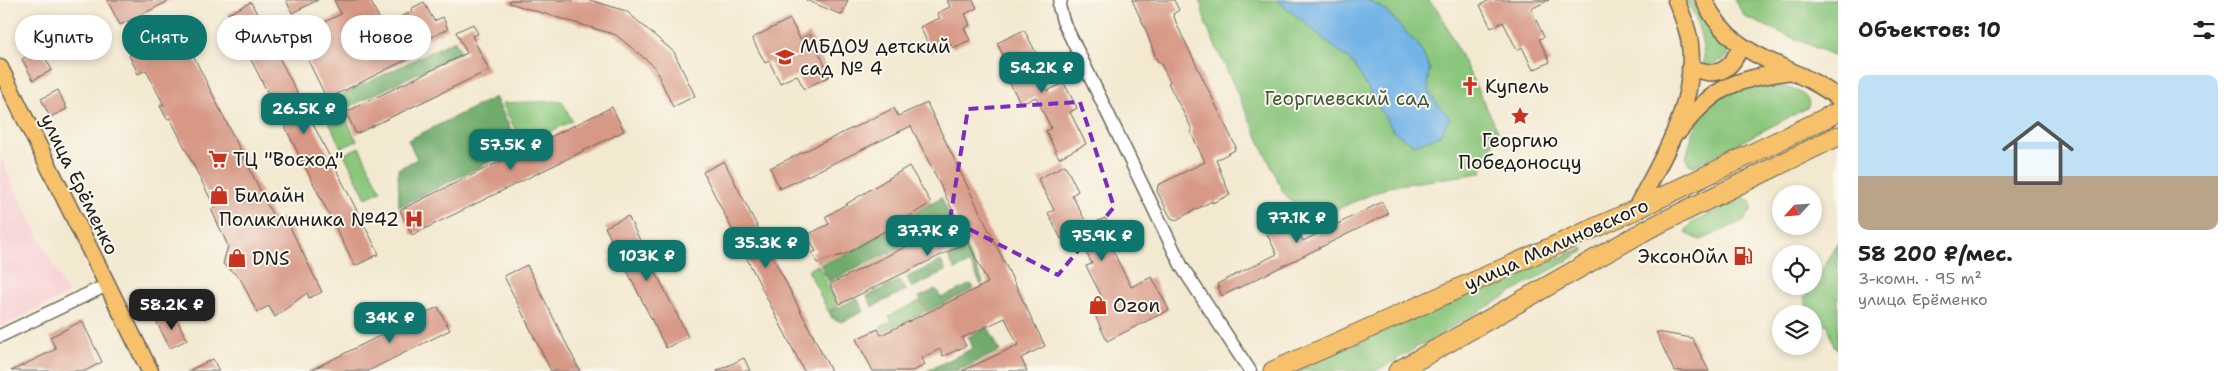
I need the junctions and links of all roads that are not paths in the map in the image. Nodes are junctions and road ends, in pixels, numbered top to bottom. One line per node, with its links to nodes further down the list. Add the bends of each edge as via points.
1 (1061, 0): 17 (street, via 1059,6 1063,21 1182,267)
2 (1676, 0): 5 (main road, via 1686,27)
3 (1704, 0): 4 (main road, via 1725,33)
4 (1740, 47): 5 (main road, via 1730,66 1721,71 1702,72); 7 (main road)
5 (1690, 67): 11 (main road)
6 (0, 68): 13 (main road, улица Ерёменко)
7 (1792, 71): 8 (main road); 11 (main road, via 1749,77 1726,86 1706,99)
8 (1838, 98)
9 (1838, 112): 12 (highway, улица Малиновского)
10 (1838, 136): 15 (highway, улица Малиновского, via 1648,229)
11 (1674, 137): 12 (main road)
12 (1635, 210): 18 (highway, улица Малиновского)
13 (107, 285): 14 (street); 16 (main road, улица Ерёменко)
14 (0, 336)
15 (1419, 366): 19 (highway, улица Малиновского)
16 (150, 371)
17 (1250, 371)
18 (1273, 371)
19 (1398, 371)

